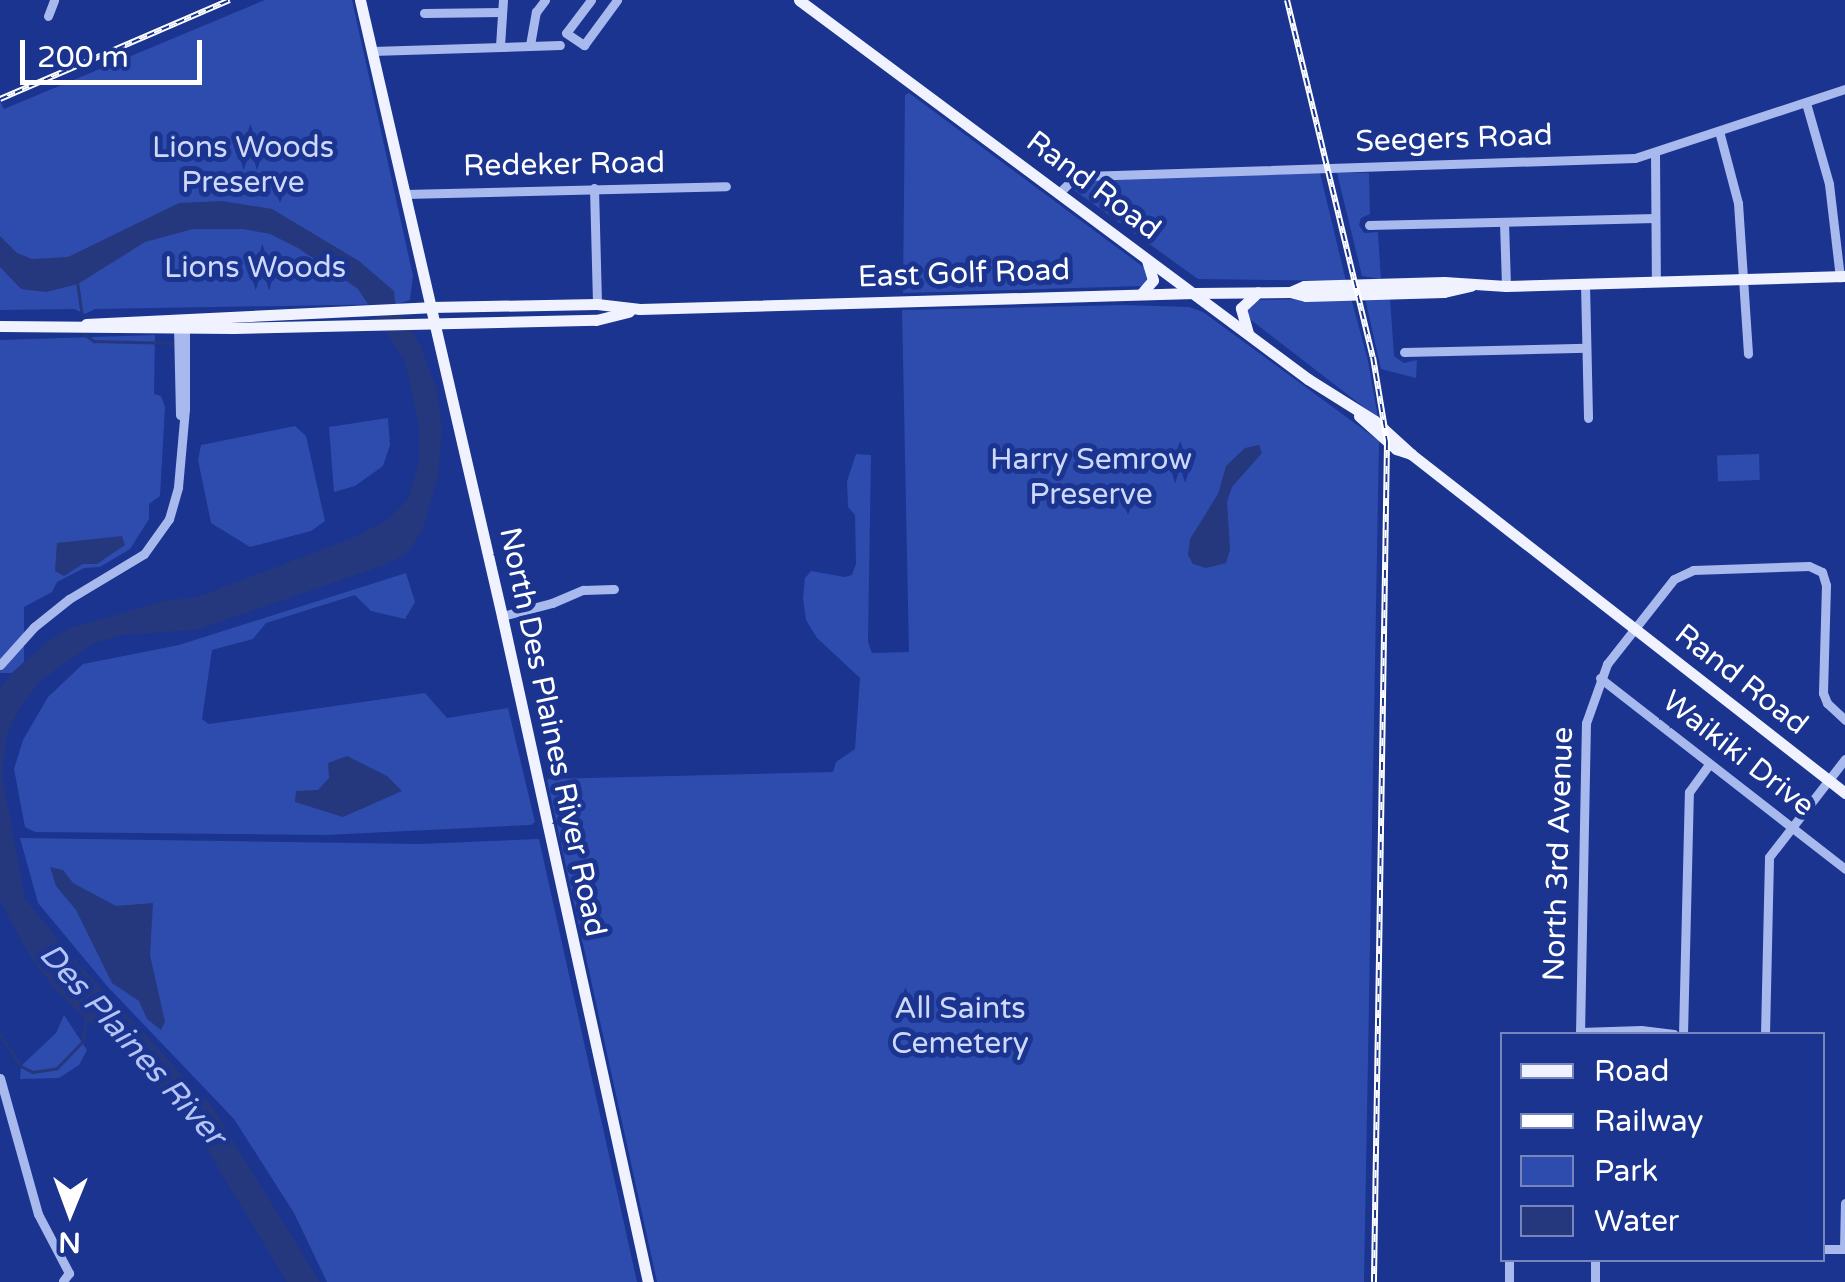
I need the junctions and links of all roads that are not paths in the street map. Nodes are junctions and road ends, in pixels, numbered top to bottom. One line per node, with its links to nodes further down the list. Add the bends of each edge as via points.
1 (54, 0): 12 (street)
2 (360, 0): 16 (main road, North Des Plaines River Road)
3 (468, 0): 10 (street)
4 (502, 0): 9 (street)
5 (545, 0): 13 (street)
6 (591, 0): 7 (street, via 566,32 584,45)
7 (617, 0)
8 (799, 0): 23 (main road, Rand Road)
9 (502, 12): 10 (street); 14 (street)
10 (468, 13): 11 (street)
11 (424, 14)
12 (48, 16)
13 (530, 45): 14 (street); 15 (street)
14 (500, 46): 16 (street)
15 (560, 46)
16 (372, 51): 24 (main road, North Des Plaines River Road)
17 (1845, 89): 18 (street, Seegers Road)
18 (1806, 102): 19 (street, Seegers Road); 29 (street, via 1829,184)
19 (1719, 131): 20 (street, Seegers Road); 30 (street, via 1738,203)
20 (1655, 152): 23 (street, Seegers Road, via 1606,160 1084,176); 25 (street)
21 (726, 186): 22 (street, Redeker Road)
22 (594, 188): 24 (street, Redeker Road); 37 (street)
23 (1060, 192): 28 (main road, Rand Road)
24 (404, 194): 38 (main road, North Des Plaines River Road)
25 (1655, 218): 26 (street); 31 (street)
26 (1504, 222): 27 (street); 33 (street)
27 (1370, 225)
28 (1146, 256): 35 (main road, Rand Road); 36 (main road, via 1153,280)
29 (1843, 276): 30 (main road, East Golf Road)
30 (1746, 279): 31 (main road, East Golf Road); 46 (street)
31 (1656, 282): 32 (main road, East Golf Road)
32 (1585, 284): 33 (main road, East Golf Road); 44 (street)
33 (1506, 286): 34 (main road, East Golf Road, via 1306,296)
34 (1258, 292): 35 (main road, East Golf Road); 43 (main road, via 1241,308)
35 (1194, 293): 36 (main road, East Golf Road); 43 (main road, Rand Road)
36 (1140, 294): 39 (main road, East Golf Road)
37 (597, 304): 38 (main road, East Golf Road); 39 (main road, East Golf Road)
38 (430, 307): 40 (main road, North Des Plaines River Road); 41 (main road, East Golf Road)
39 (640, 309): 40 (main road, East Golf Road, via 596,320)
40 (434, 322): 41 (main road, East Golf Road); 49 (main road, North Des Plaines River Road)
41 (181, 324): 42 (main road, East Golf Road); 51 (street, via 178,487 169,519 134,561 52,612)
42 (0, 326)
43 (1248, 333): 50 (main road, Rand Road, via 1376,421)
44 (1586, 348): 45 (street); 47 (street)
45 (1404, 352)
46 (1748, 354)
47 (1588, 418)
48 (614, 588): 49 (street, via 584,590)
49 (502, 616): 69 (main road, North Des Plaines River Road)
50 (1634, 628): 52 (street, North 3rd Avenue); 53 (street, North 3rd Avenue, via 1684,572 1816,568 1826,585 1824,693); 56 (main road, Rand Road)
51 (0, 665)
52 (1600, 678): 55 (street, Waikiki Drive); 60 (street, North 3rd Avenue, via 1586,723)
53 (1845, 720)
54 (1845, 758): 56 (street)
55 (1709, 764): 58 (street, Waikiki Drive); 63 (street, via 1689,792)
56 (1828, 780): 57 (main road, Rand Road); 58 (street)
57 (1845, 793)
58 (1790, 827): 59 (street, Waikiki Drive); 64 (street, via 1768,857)
59 (1845, 869)
60 (1580, 1032)
61 (1601, 1032): 62 (street)
62 (1658, 1032)
63 (1683, 1032)
64 (1765, 1032)
65 (0, 1078): 68 (street, via 38,1214 69,1273)
66 (1845, 1203): 67 (street)
67 (1844, 1249)
68 (62, 1281)
69 (648, 1282)

